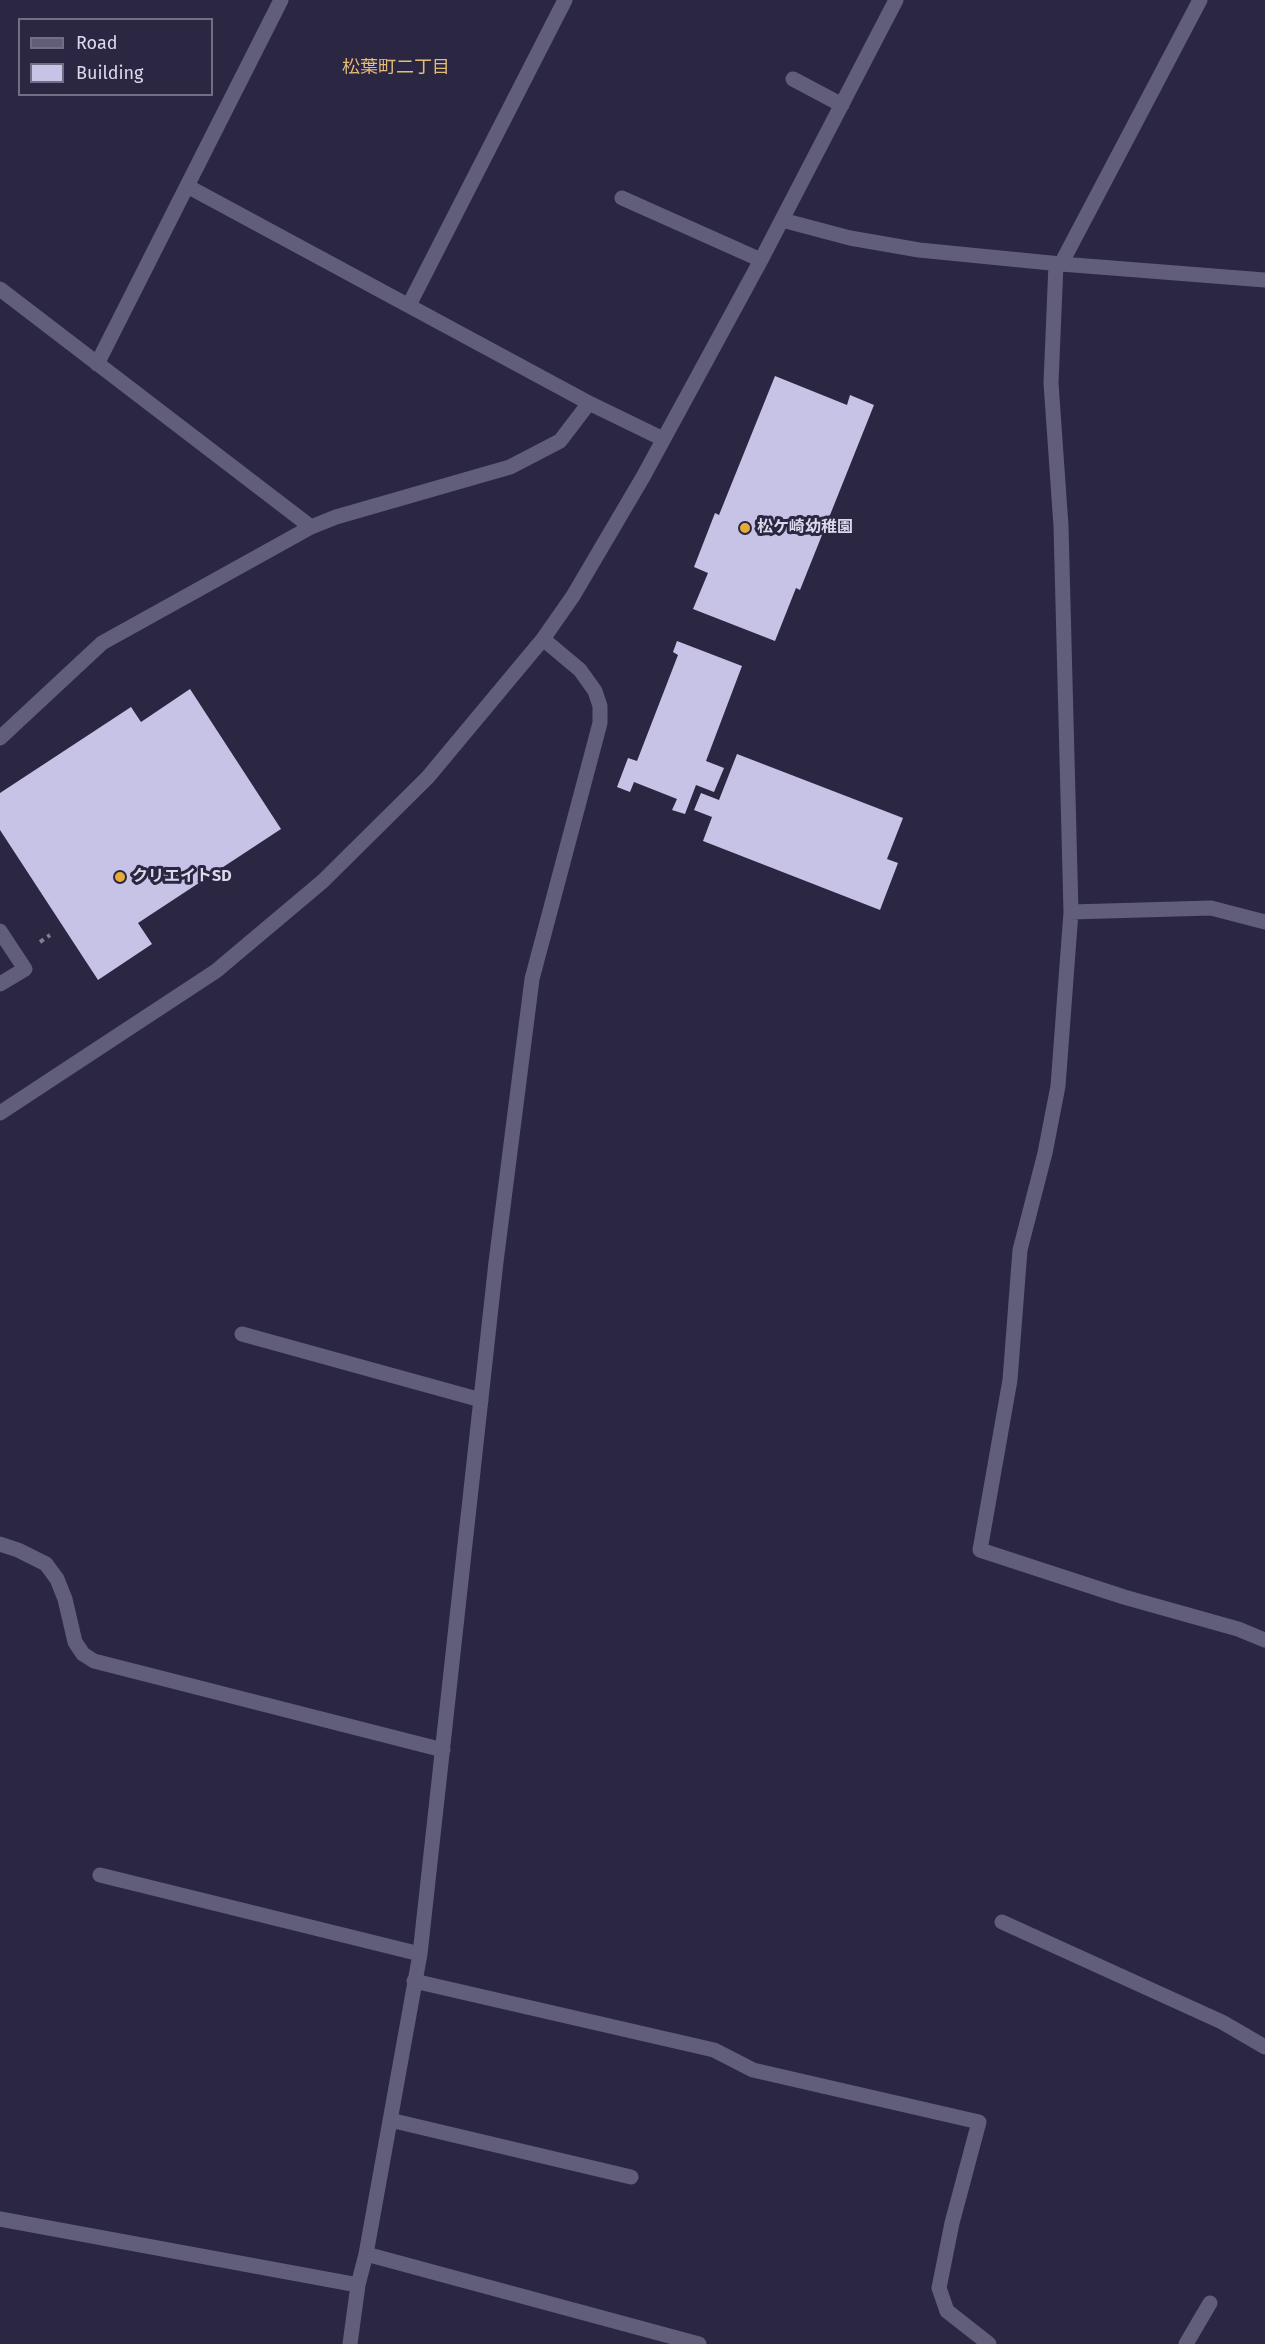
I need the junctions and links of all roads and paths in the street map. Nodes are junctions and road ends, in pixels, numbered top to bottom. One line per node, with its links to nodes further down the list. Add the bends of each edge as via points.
1 (281, 0): 7 (street)
2 (565, 0): 14 (street)
3 (896, 0): 6 (street)
4 (1200, 0): 11 (street)
5 (793, 79): 6 (street)
6 (842, 105): 9 (street)
7 (187, 186): 14 (street); 15 (street)
8 (622, 198): 10 (street)
9 (782, 220): 10 (street); 11 (street, via 850,238 919,250)
10 (761, 260): 17 (street)
11 (1058, 264): 12 (street); 21 (street, via 1052,383 1061,526)
12 (1265, 280)
13 (0, 289): 15 (street)
14 (409, 305): 16 (street)
15 (97, 364): 18 (street)
16 (589, 403): 17 (street); 18 (street, via 560,441 510,467)
17 (663, 439): 19 (street, via 573,596)
18 (311, 526): 20 (street, via 102,643)
19 (543, 639): 25 (street, via 428,777 323,881 216,971); 27 (street, via 580,670 595,691 600,723 532,979)
20 (0, 738)
21 (1071, 912): 22 (street, via 1211,908); 29 (street, via 1058,1086 1020,1250 1010,1380 980,1550)
22 (1265, 922)
23 (0, 931): 24 (street, via 25,969)
24 (0, 984)
25 (0, 1113)
26 (242, 1334): 27 (street)
27 (481, 1400): 30 (street)
28 (0, 1544): 30 (street, via 46,1564 65,1599 75,1642 94,1661)
29 (1265, 1640)
30 (443, 1750): 33 (street)
31 (100, 1875): 33 (street)
32 (1002, 1922): 35 (street, via 1222,2022)
33 (420, 1954): 34 (street)
34 (414, 1981): 36 (street); 44 (street, via 714,2050 753,2070 979,2122 939,2288 947,2311)
35 (1265, 2046)
36 (390, 2120): 37 (street); 39 (street)
37 (631, 2177)
38 (0, 2219): 40 (street)
39 (366, 2254): 40 (street); 43 (street)
40 (358, 2285): 42 (street)
41 (1210, 2303): 45 (street)
42 (350, 2344)
43 (699, 2344)
44 (989, 2344)
45 (1186, 2344)

